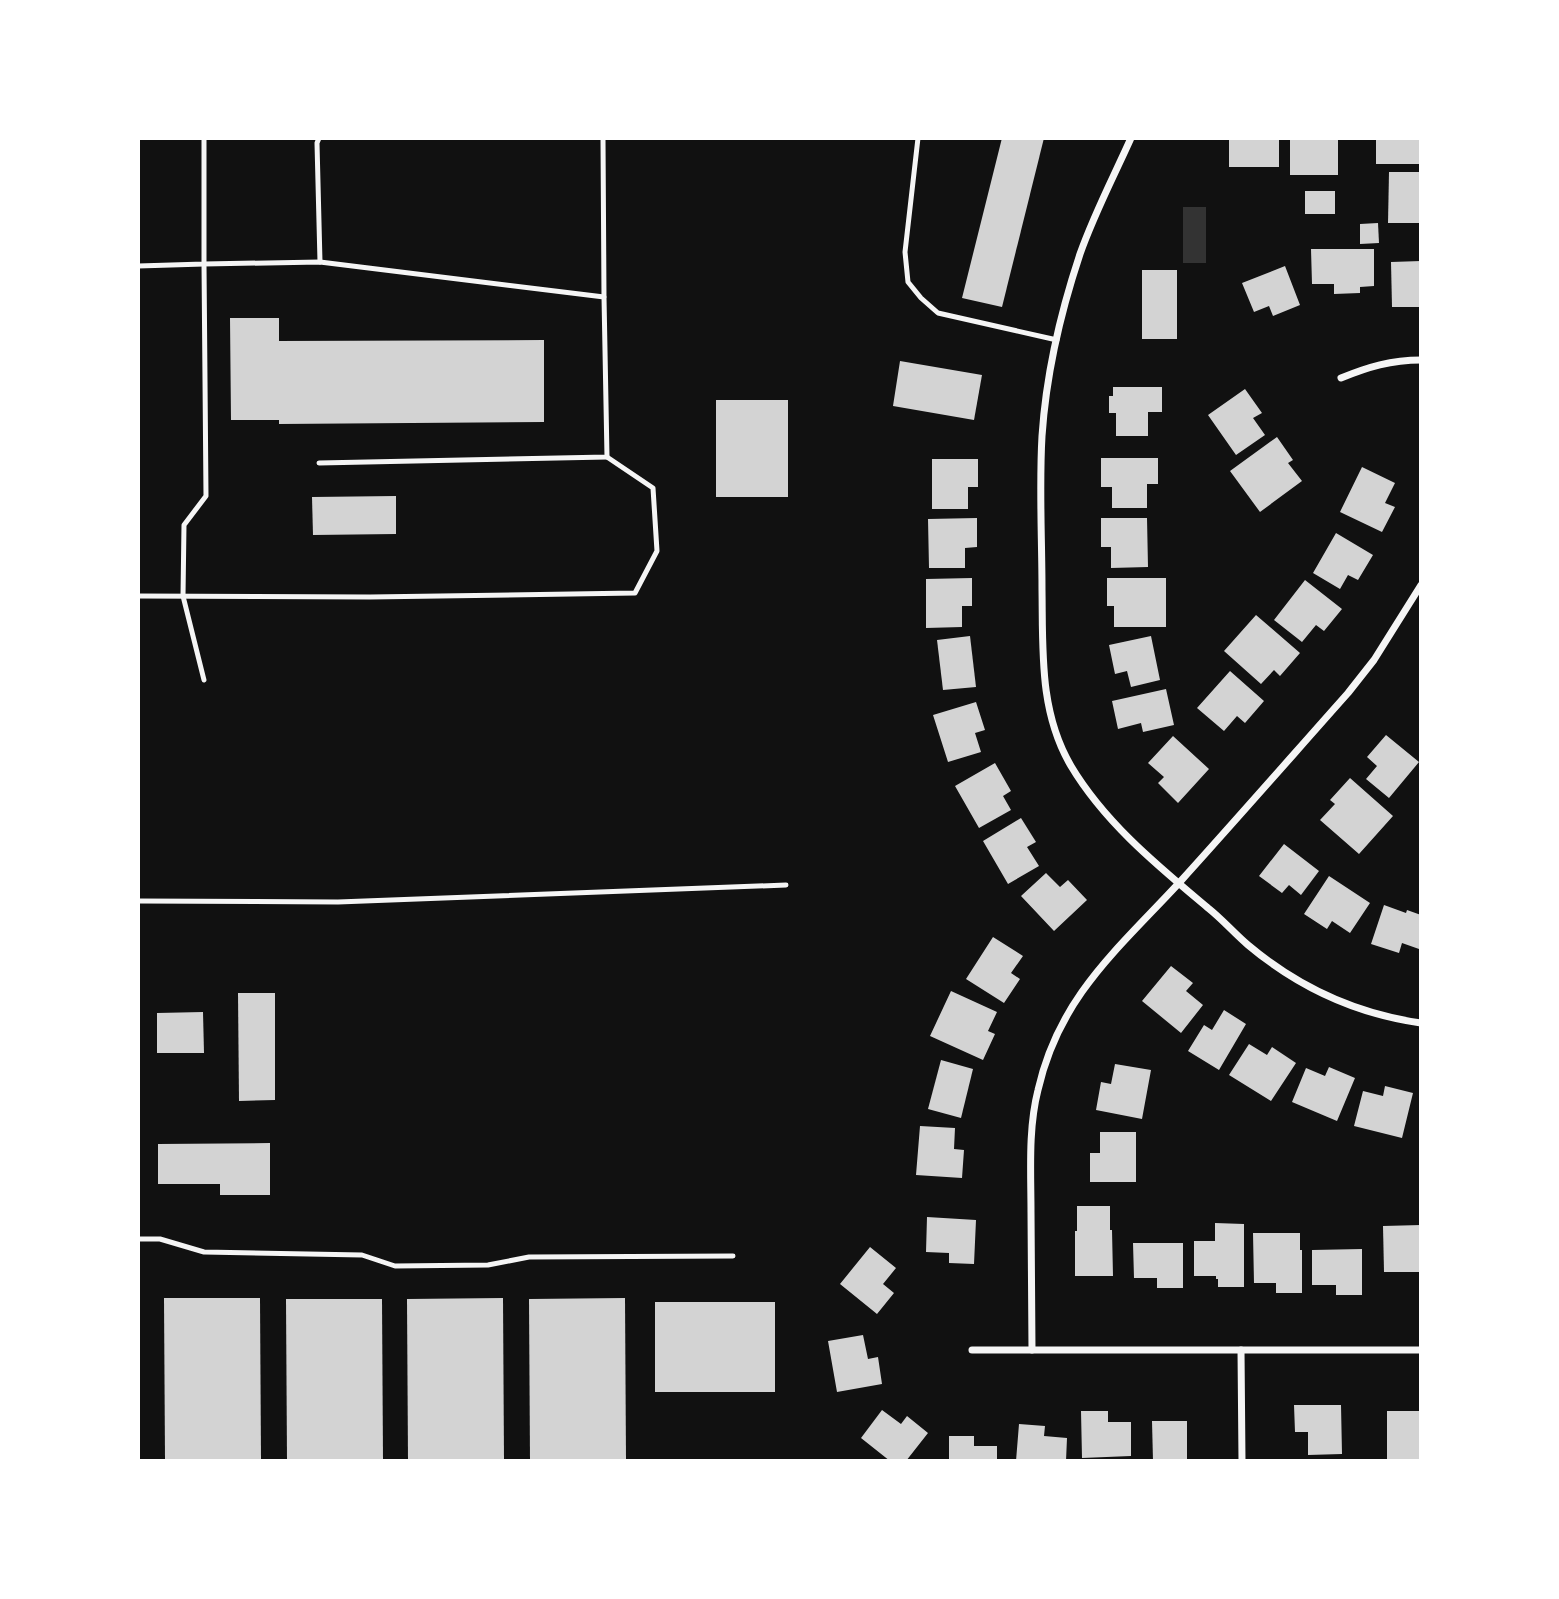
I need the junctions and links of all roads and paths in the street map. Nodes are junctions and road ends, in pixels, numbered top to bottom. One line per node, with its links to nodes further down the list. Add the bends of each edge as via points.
1 (204, 138): 7 (lane)
2 (319, 138): 6 (lane)
3 (603, 138): 9 (lane)
4 (918, 138): 10 (lane, via 905,252 908,282 938,313)
5 (1131, 138): 10 (street, via 1081,252)
6 (320, 262): 7 (lane); 9 (lane)
7 (204, 264): 8 (lane); 17 (lane, via 206,496 184,525)
8 (138, 266)
9 (604, 297): 13 (lane)
10 (1057, 340): 19 (street, via 1042,436 1046,701 1070,765 1093,798)
11 (1421, 360): 12 (street, via 1389,362)
12 (1341, 378)
13 (607, 457): 14 (lane); 17 (lane, via 653,488 657,551 635,593)
14 (319, 463)
15 (1421, 585): 19 (street, via 1348,693)
16 (138, 597): 17 (lane)
17 (183, 597): 18 (lane)
18 (204, 680)
19 (1178, 883): 22 (street, via 1247,944 1296,979 1361,1010); 26 (street, via 1091,978 1046,1061 1031,1147)
20 (786, 885): 21 (lane, via 338,902)
21 (138, 901)
22 (1421, 1023)
23 (138, 1239): 24 (lane, via 159,1239 204,1252 362,1255 395,1266 488,1265 529,1257)
24 (733, 1256)
25 (972, 1350): 26 (street)
26 (1032, 1350): 27 (street)
27 (1241, 1350): 28 (street); 29 (street)
28 (1421, 1350)
29 (1241, 1461)

